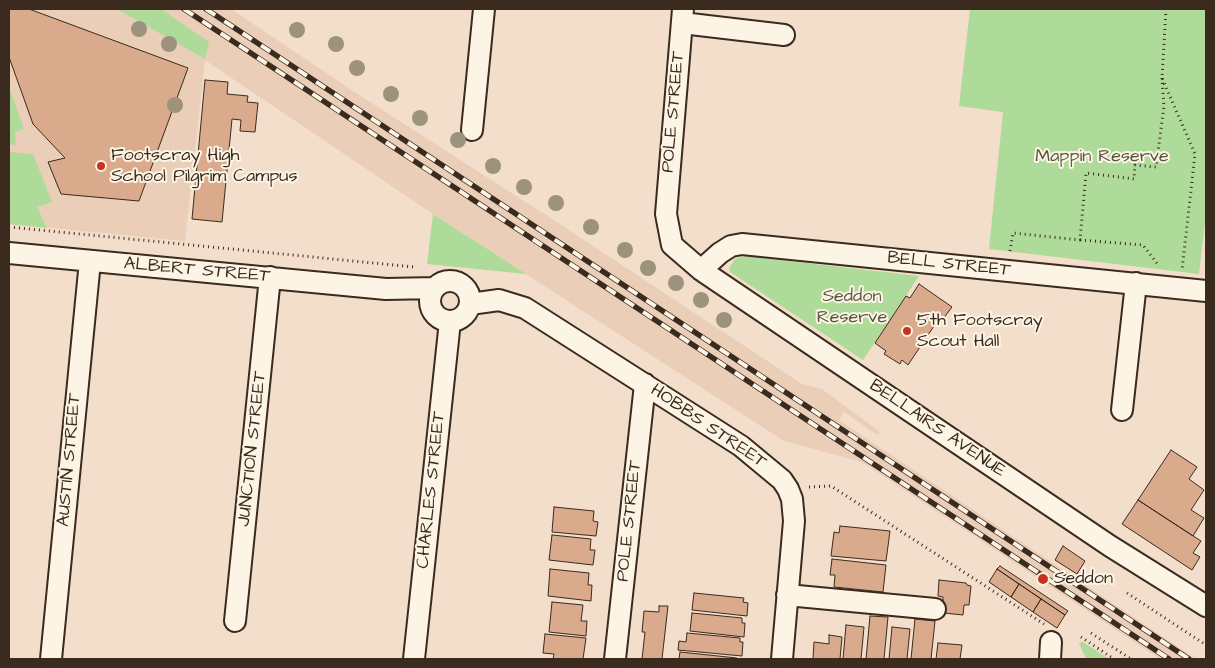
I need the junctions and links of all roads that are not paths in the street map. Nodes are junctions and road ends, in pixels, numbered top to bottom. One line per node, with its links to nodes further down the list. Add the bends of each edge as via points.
1 (484, 9): 4 (street)
2 (683, 16): 3 (street); 5 (street, POLE STREET, via 666,214)
3 (784, 35)
4 (472, 130)
5 (672, 244): 8 (street, BELLAIRS AVENUE)
6 (9, 253): 7 (street, ALBERT STREET)
7 (90, 261): 9 (street, ALBERT STREET); 21 (street, AUSTIN STREET)
8 (701, 270): 10 (street, BELL STREET, via 731,246 742,244); 18 (street, BELLAIRS AVENUE, via 1110,546)
9 (270, 277): 12 (street, ALBERT STREET); 20 (street, JUNCTION STREET)
10 (1136, 283): 11 (street, BELL STREET); 16 (street)
11 (1206, 291)
12 (433, 295): 13 (street, via 441,283 456,282 467,290); 14 (street, via 432,310 442,320)
13 (470, 304): 14 (street, via 463,317); 15 (street, HOBBS STREET, via 499,300 525,308)
14 (450, 321): 22 (street, CHARLES STREET)
15 (645, 384): 17 (street, HOBBS STREET, via 741,446 775,472 788,488 794,521); 23 (street, POLE STREET)
16 (1122, 410)
17 (788, 595): 19 (street); 24 (street, HOBBS STREET)
18 (1206, 606)
19 (935, 609)
20 (235, 621)
21 (51, 659)
22 (414, 659)
23 (615, 659)
24 (782, 659)

